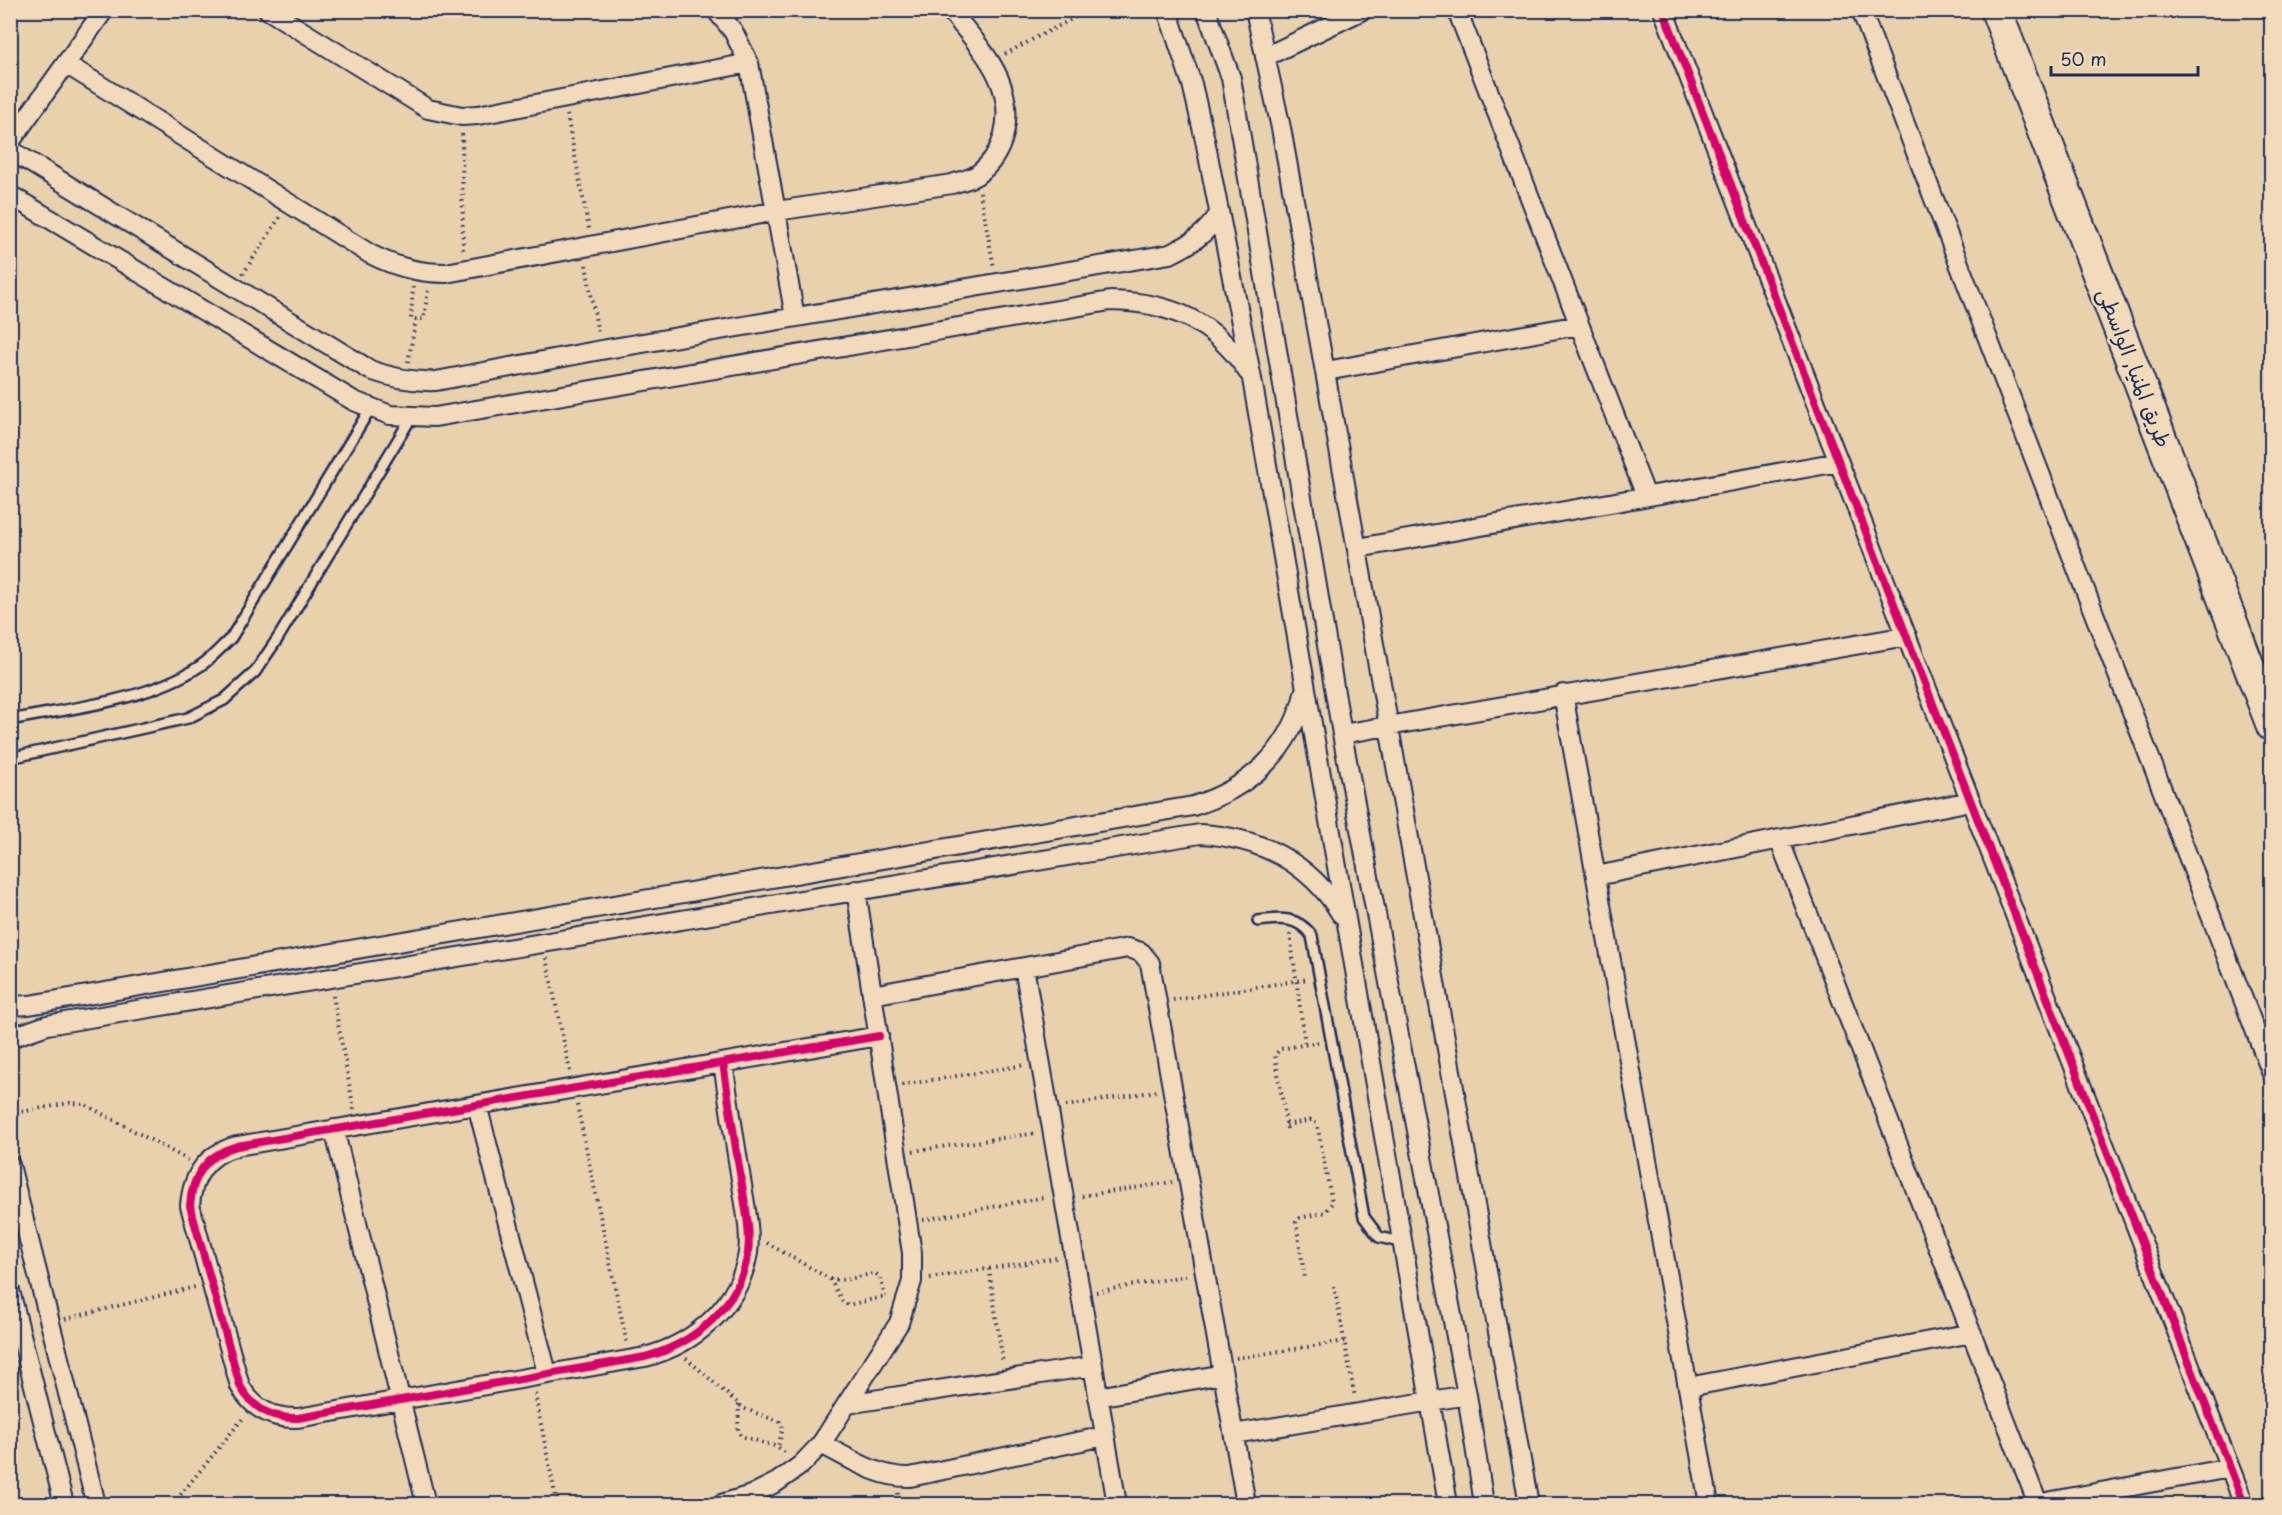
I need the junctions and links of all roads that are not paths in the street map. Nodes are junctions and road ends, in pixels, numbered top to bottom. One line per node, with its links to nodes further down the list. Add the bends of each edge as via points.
1 (104, 10): 15 (street)
2 (268, 10): 14 (street, via 428,109 462,116)
3 (716, 10): 14 (street, via 733,31)
4 (950, 10): 19 (street, via 1002,85 1008,110 1005,136 995,156 977,175 952,184)
5 (1167, 10): 20 (street, via 1192,84)
6 (1206, 10): 36 (street, via 1231,78)
7 (1255, 10): 13 (street)
8 (1363, 10): 13 (street)
9 (1457, 10): 22 (street)
10 (1662, 10): 27 (street)
11 (1861, 10): 50 (street)
12 (1996, 10): 35 (main road, طريق المنيا, الواسطى)
13 (1265, 57): 23 (street)
14 (749, 63): 19 (street)
15 (66, 64): 16 (street); 19 (street, via 370,254 392,265 423,272 463,271)
16 (10, 142)
17 (10, 150): 21 (street, via 370,370 405,380 436,381)
18 (10, 195): 25 (street)
19 (777, 211): 21 (street)
20 (1219, 214): 21 (street, via 1208,231 1170,254); 24 (street)
21 (795, 317)
22 (1579, 325): 23 (street); 28 (street)
23 (1326, 371): 29 (street)
24 (1252, 379): 26 (street, via 1237,355 1193,319 1167,307 1139,301 1110,301); 31 (street)
25 (370, 409): 26 (street); 33 (lane, via 231,638 201,666 165,685)
26 (411, 418): 37 (lane, via 278,638 255,672 224,699 188,718)
27 (1839, 462): 28 (street); 30 (street)
28 (1646, 496): 29 (street)
29 (1358, 548): 34 (street)
30 (1907, 636): 32 (street); 38 (street)
31 (1306, 682): 43 (street); 46 (street, via 1294,725 1269,762 1234,790 1192,806)
32 (1563, 694): 34 (street); 40 (street)
33 (10, 720)
34 (1390, 726): 36 (street); 80 (street)
35 (2271, 726)
36 (1342, 734): 61 (street)
37 (10, 758)
38 (1971, 801): 39 (street); 71 (street)
39 (1779, 839): 40 (street); 56 (street)
40 (1596, 876): 60 (street)
41 (856, 890): 43 (street, via 1200,834 1222,835 1265,847 1303,869); 45 (street); 48 (street, via 47,1025)
42 (1258, 921): 54 (lane, via 1299,922 1312,936 1364,1218 1379,1237)
43 (1345, 921): 54 (street)
44 (1024, 967): 45 (street); 57 (street); 58 (street, via 1128,948 1141,952 1150,963)
45 (872, 995): 47 (street)
46 (10, 1006)
47 (879, 1036): 49 (street); 65 (street, via 912,1253 910,1288 892,1335)
48 (10, 1038)
49 (723, 1063): 51 (street); 59 (street, via 748,1232 745,1264 729,1299 705,1328 674,1348 630,1360)
50 (2271, 1074)
51 (477, 1105): 52 (street); 59 (street)
52 (334, 1129): 63 (street); 63 (street, via 225,1149 201,1167 190,1206 240,1386 254,1405 286,1419)
53 (10, 1165): 66 (street)
54 (1404, 1243): 64 (street)
55 (10, 1291): 67 (street)
56 (1972, 1333): 60 (street); 82 (street)
57 (1093, 1366): 62 (street); 65 (street)
58 (1222, 1368): 62 (street); 68 (street)
59 (539, 1375): 63 (street)
60 (1688, 1387): 81 (street)
61 (1467, 1395): 64 (street); 79 (street)
62 (1098, 1396): 69 (street)
63 (400, 1399): 74 (street)
64 (1431, 1401): 68 (street); 78 (street)
65 (847, 1404): 70 (street)
66 (72, 1409): 67 (street); 73 (street)
67 (42, 1416): 72 (street)
68 (1234, 1434): 77 (street)
69 (1105, 1436): 70 (street, via 895,1478); 76 (street)
70 (821, 1444): 75 (street, via 777,1482)
71 (2230, 1468): 82 (street); 83 (street)
72 (64, 1504)
73 (96, 1504)
74 (426, 1504)
75 (721, 1504)
76 (1117, 1504)
77 (1246, 1504)
78 (1448, 1504)
79 (1484, 1504)
80 (1529, 1504)
81 (1709, 1504)
82 (2037, 1504)
83 (2244, 1504)

